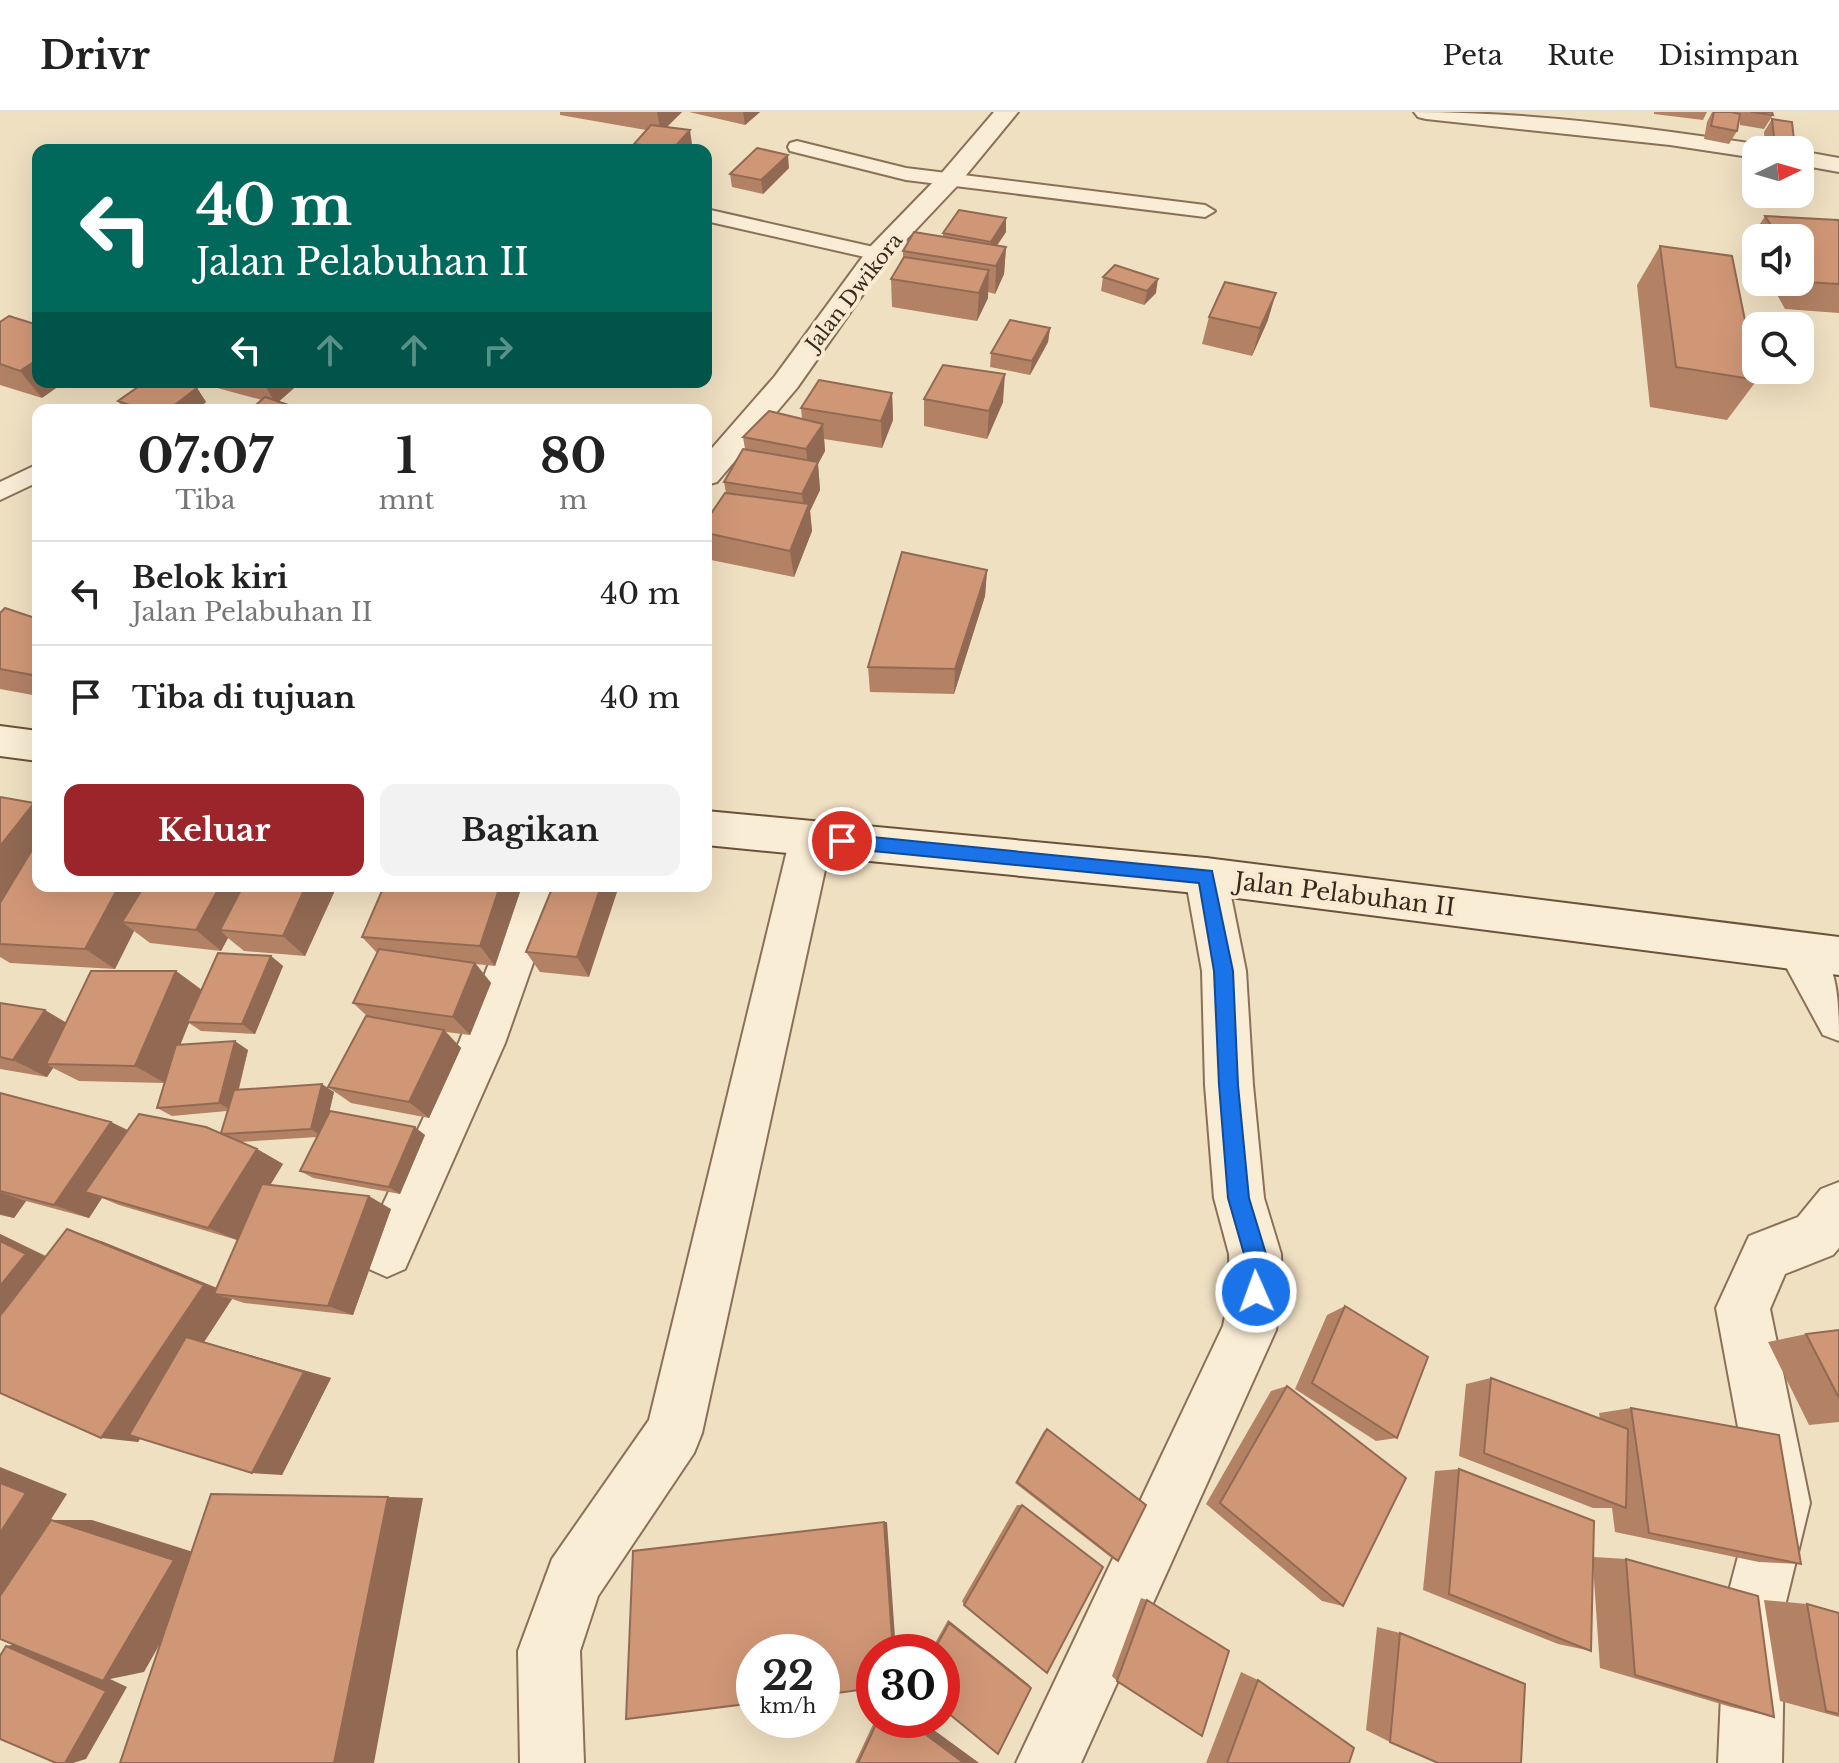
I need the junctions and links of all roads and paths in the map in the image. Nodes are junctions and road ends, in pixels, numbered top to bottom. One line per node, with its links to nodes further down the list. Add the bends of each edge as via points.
1 (1006, 112): 7 (street, Jalan Dwikora)
2 (1426, 112): 4 (street)
3 (797, 147): 7 (lane)
4 (1742, 149)
5 (1814, 161): 6 (street)
6 (1839, 165)
7 (949, 180): 8 (lane); 10 (street, Jalan Dwikora)
8 (1205, 211)
9 (712, 216): 10 (lane)
10 (878, 254): 11 (street, Jalan Dwikora, via 786,382)
11 (712, 468)
12 (32, 475): 13 (lane)
13 (0, 492)
14 (0, 741): 15 (street)
15 (32, 745)
16 (712, 829): 17 (street, Jalan Pelabuhan II)
17 (811, 838): 18 (street, Jalan Pelabuhan II); 24 (street, via 674,1433 573,1580 549,1651)
18 (1206, 876): 20 (street, Jalan Pelabuhan II); 25 (street, via 1224,971 1239,1198 1255,1254 1256,1292 1249,1330)
19 (537, 892): 23 (street, via 482,1043)
20 (1819, 954): 21 (street)
21 (1839, 1020)
22 (1839, 1207): 26 (street, via 1815,1237 1767,1254 1743,1308 1781,1503 1755,1606)
23 (387, 1251)
24 (552, 1763)
25 (1048, 1763)
26 (1750, 1763)

